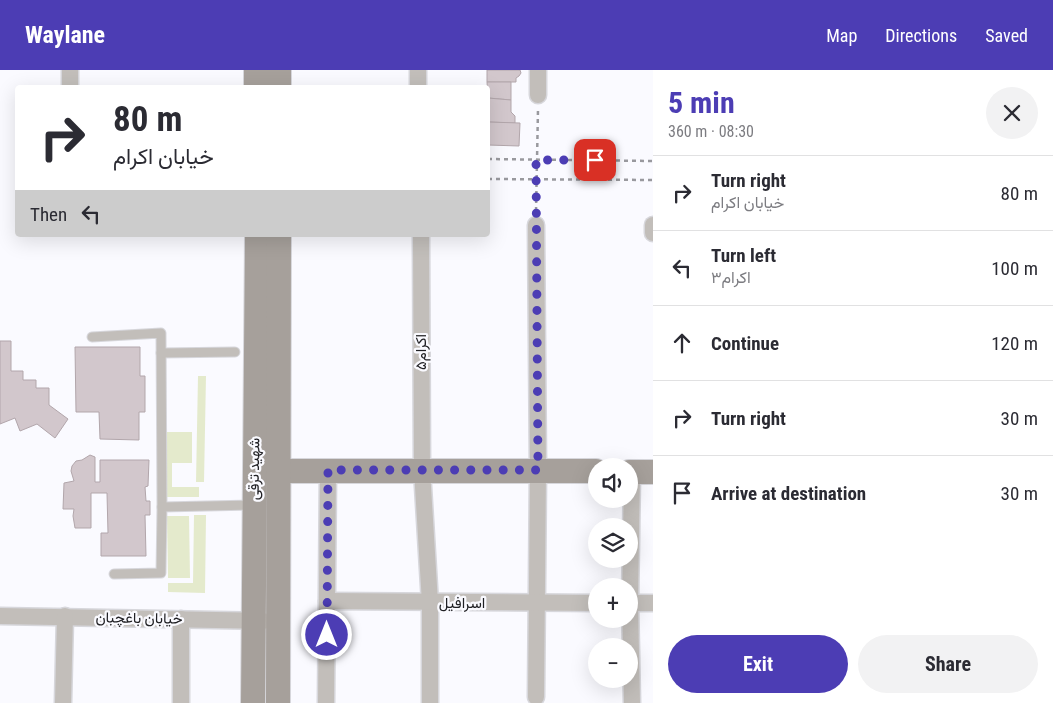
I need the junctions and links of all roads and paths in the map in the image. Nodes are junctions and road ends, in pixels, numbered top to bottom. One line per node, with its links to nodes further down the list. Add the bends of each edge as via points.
1 (70, 70): 6 (street)
2 (256, 70): 7 (main road)
3 (280, 70): 8 (main road)
4 (418, 70): 9 (street)
5 (538, 70): 10 (street)
6 (70, 85)
7 (256, 85)
8 (279, 85)
9 (418, 85)
10 (538, 95): 12 (path)
11 (490, 159): 12 (path)
12 (536, 160): 13 (path); 15 (path)
13 (653, 161)
14 (490, 179): 15 (path)
15 (536, 180): 16 (path); 17 (path)
16 (653, 180)
17 (536, 225): 29 (street)
18 (653, 225): 19 (street)
19 (653, 233)
20 (256, 237): 30 (main road, شهید ترقی)
21 (279, 237): 26 (main road, شهید ترقی)
22 (421, 237): 28 (street, اکرام۵)
23 (92, 337): 25 (lane, via 161,333)
24 (235, 352): 25 (lane)
25 (162, 353): 33 (lane)
26 (278, 470): 27 (main road); 30 (main road); 47 (main road, شهید ترقی)
27 (328, 470): 28 (main road); 37 (street)
28 (422, 470): 29 (main road); 38 (street, اکرام۵)
29 (538, 470): 31 (main road); 39 (street)
30 (254, 471): 32 (main road, شهید ترقی)
31 (588, 471)
32 (254, 505): 33 (lane); 46 (main road, شهید ترقی)
33 (162, 507): 35 (lane, via 161,573)
34 (636, 508): 36 (street)
35 (114, 574)
36 (631, 578)
37 (327, 601): 38 (street, اسرافیل); 54 (street)
38 (430, 603): 39 (street, اسرافیل); 55 (street, اکرام۵)
39 (536, 603): 40 (street, اسرافیل); 49 (street)
40 (588, 603)
41 (638, 603): 42 (street)
42 (653, 603)
43 (0, 616): 44 (street, خیابان باغچبان)
44 (65, 616): 45 (street, خیابان باغچبان); 50 (street)
45 (181, 619): 46 (street, خیابان باغچبان); 51 (street)
46 (253, 621): 47 (street, خیابان باغچبان); 52 (main road, شهید ترقی)
47 (278, 621): 53 (main road, شهید ترقی)
48 (630, 628): 56 (street)
49 (536, 697)
50 (63, 703)
51 (181, 703)
52 (253, 703)
53 (278, 703)
54 (326, 703)
55 (430, 703)
56 (632, 703)

